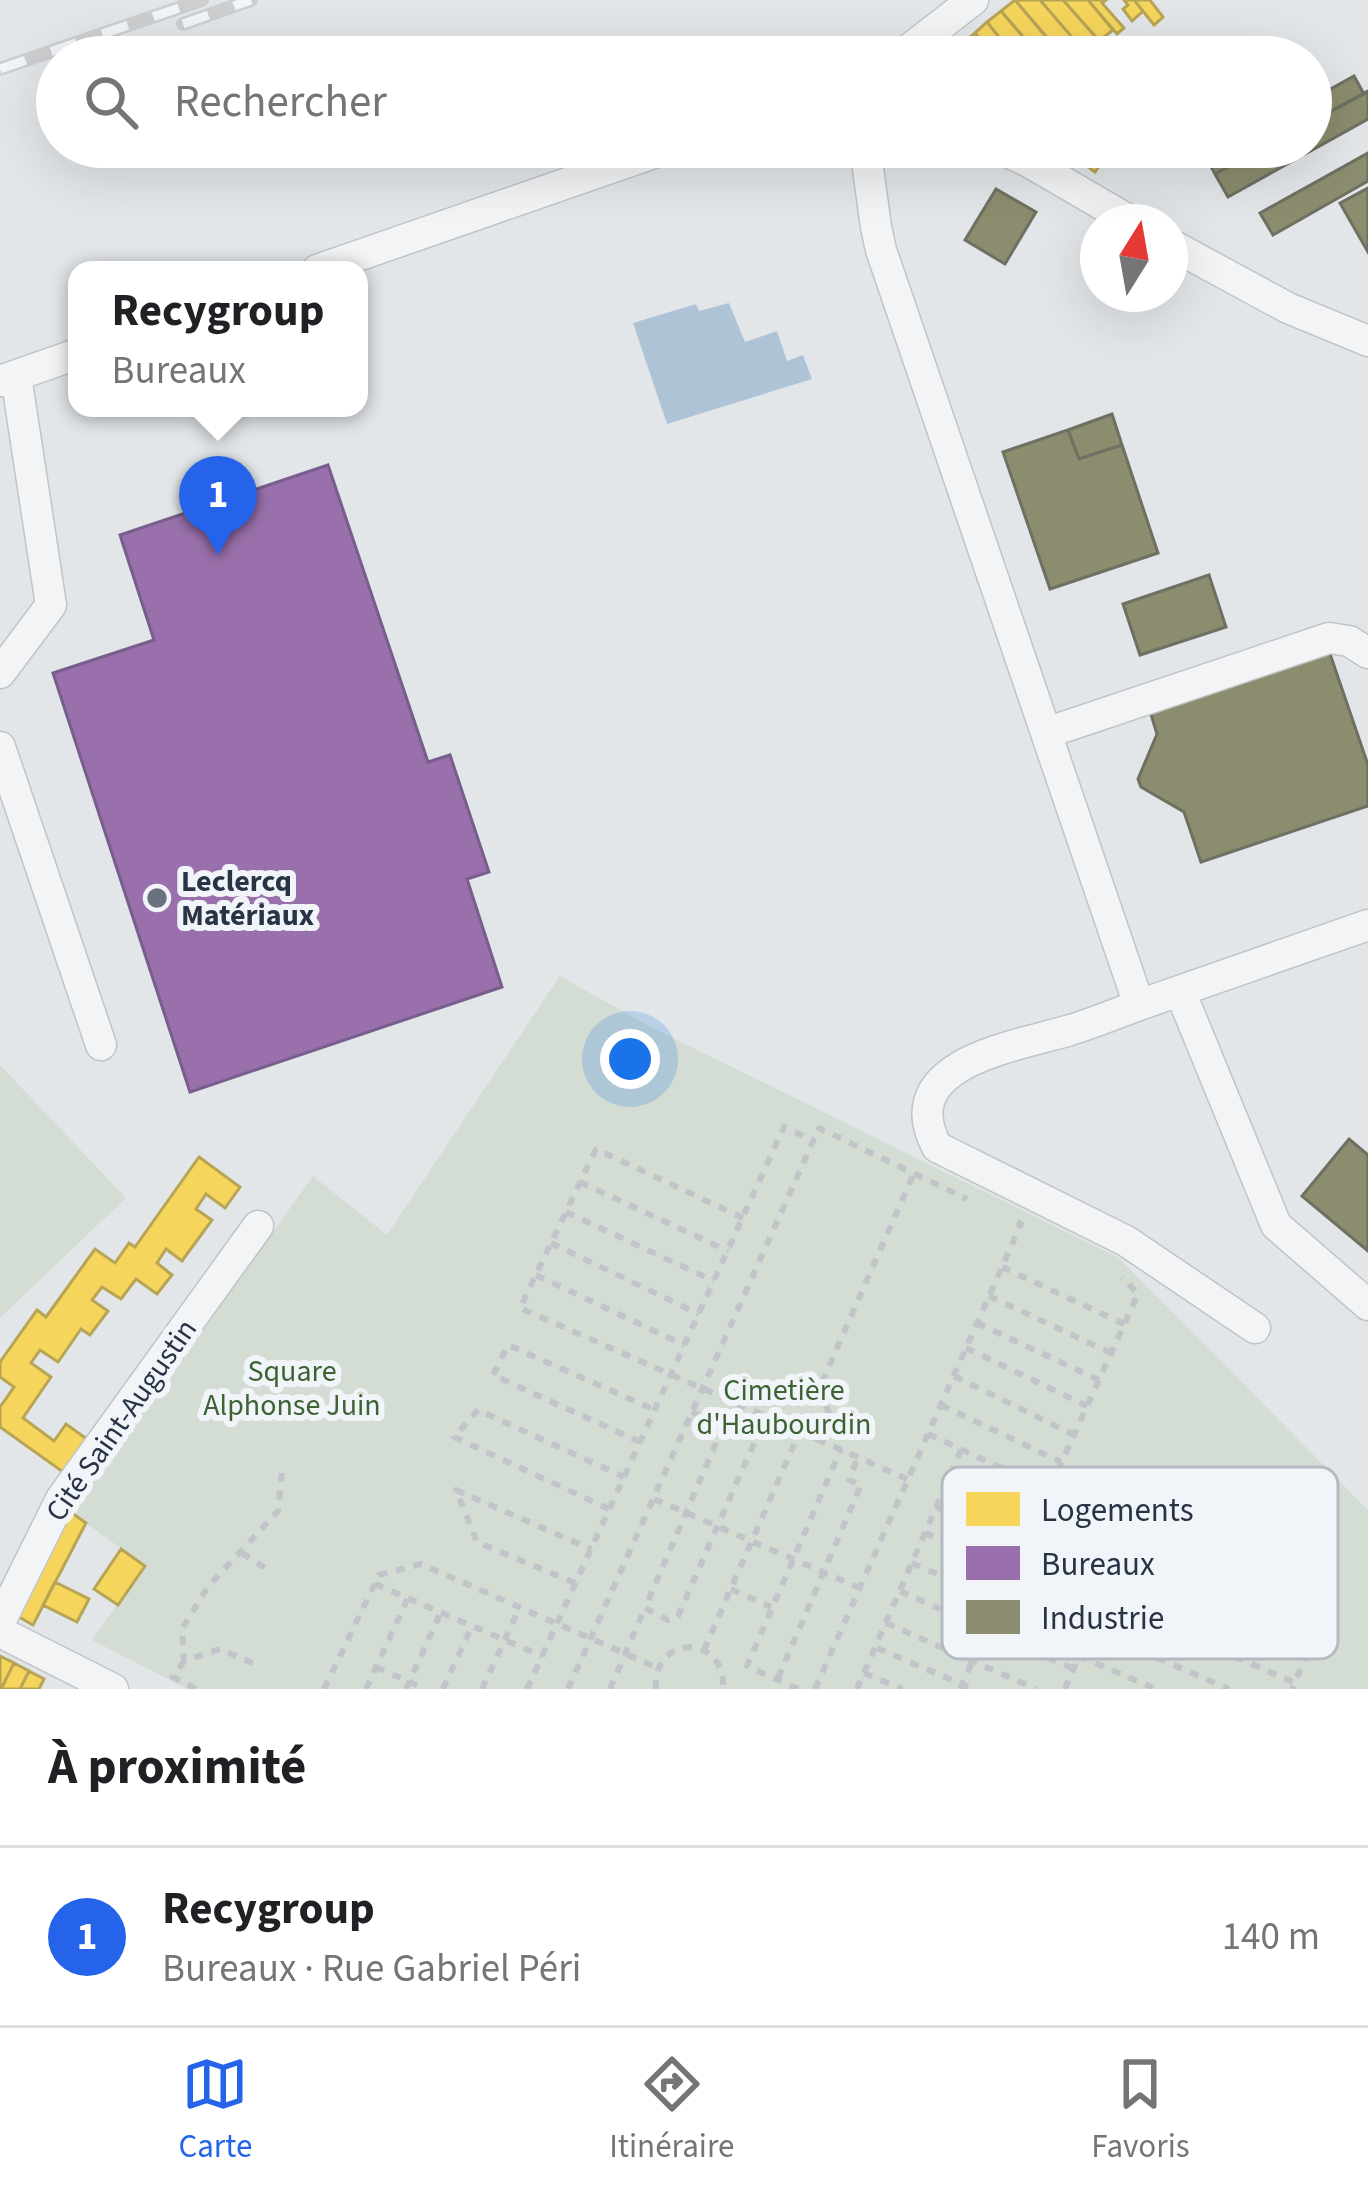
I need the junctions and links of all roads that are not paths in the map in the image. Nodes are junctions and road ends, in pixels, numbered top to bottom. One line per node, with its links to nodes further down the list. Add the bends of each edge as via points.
1 (973, 0): 2 (street)
2 (926, 36)
3 (610, 168): 8 (street)
4 (868, 168): 14 (street, via 881,250)
5 (1039, 168): 6 (street)
6 (1101, 204)
7 (1188, 254): 9 (street)
8 (343, 261)
9 (1368, 341)
10 (68, 357): 11 (street)
11 (8, 378): 13 (street, via 51,605)
12 (1368, 653): 14 (street, via 1329,638)
13 (0, 673)
14 (1046, 733): 18 (street)
15 (0, 747): 19 (street)
16 (1368, 925): 17 (street)
17 (1180, 991): 18 (street); 21 (street, via 1276,1226)
18 (1138, 1005): 22 (street, via 968,1060 932,1093 926,1125 937,1147 1126,1241)
19 (101, 1045)
20 (258, 1226): 23 (street, Cité Saint-Augustin, via 61,1499)
21 (1368, 1305)
22 (1255, 1328)
23 (0, 1622)
24 (0, 1632): 25 (street)
25 (113, 1689)

